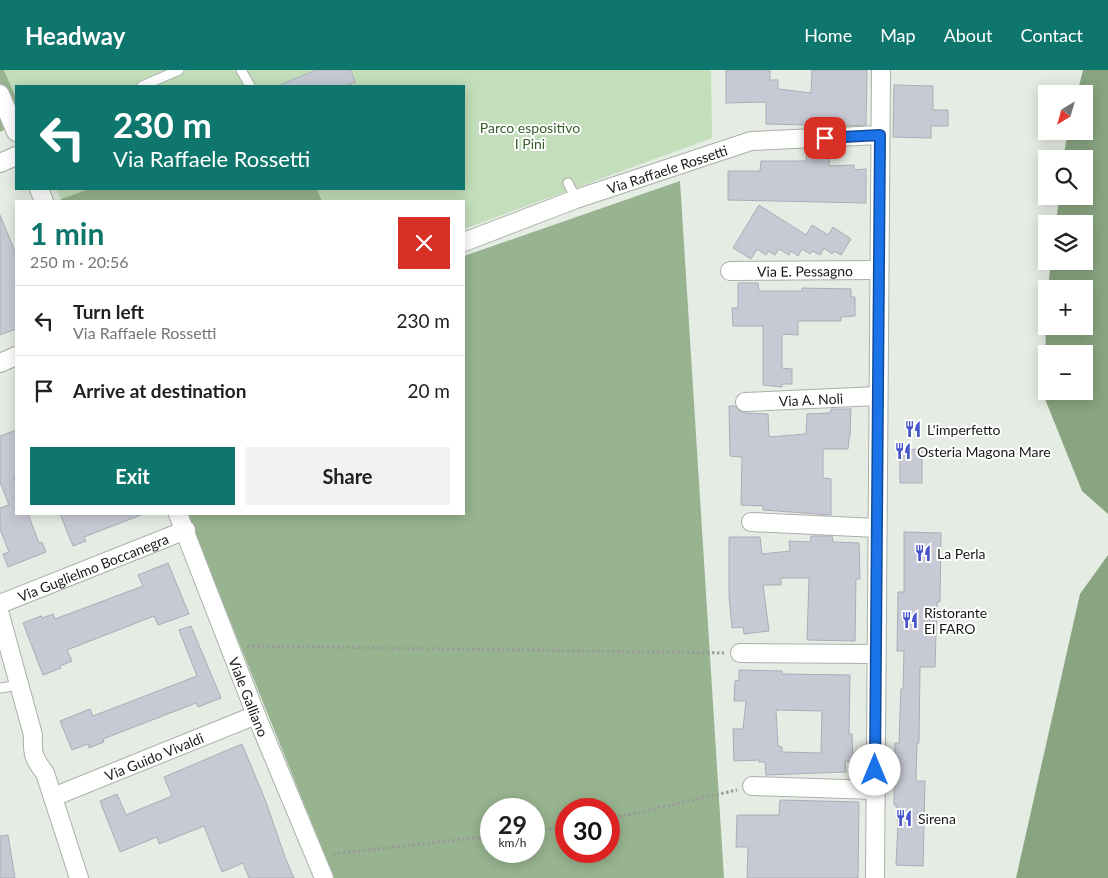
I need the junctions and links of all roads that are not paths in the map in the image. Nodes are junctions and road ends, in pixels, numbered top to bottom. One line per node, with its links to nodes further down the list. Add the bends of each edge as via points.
1 (179, 70): 4 (lane)
2 (241, 70): 5 (lane)
3 (881, 70): 8 (street)
4 (144, 85)
5 (249, 85)
6 (0, 94): 7 (street)
7 (15, 130)
8 (880, 135): 12 (street, Via Raffaele Rossetti, via 751,141); 14 (street)
9 (15, 156): 10 (street)
10 (0, 163)
11 (568, 183): 12 (lane)
12 (576, 199): 13 (street, Via Raffaele Rossetti)
13 (465, 242)
14 (879, 270): 15 (street, Via E. Pessagno); 18 (street)
15 (730, 271)
16 (15, 356): 17 (street)
17 (0, 363)
18 (878, 396): 19 (street, Via A. Noli); 22 (street)
19 (745, 402)
20 (182, 522): 23 (street, Via Guglielmo Boccanegra); 29 (street, Viale Galliano)
21 (751, 522): 22 (street)
22 (877, 528): 26 (street)
23 (0, 604)
24 (0, 615): 27 (street)
25 (740, 653): 26 (street)
26 (876, 654): 31 (street)
27 (19, 685): 28 (lane); 32 (street, via 33,736 35,760 45,773)
28 (0, 688)
29 (256, 715): 32 (street, Via Guido Vivaldi); 34 (street, Viale Galliano)
30 (752, 786): 31 (street)
31 (875, 790): 35 (street)
32 (53, 797): 33 (street)
33 (79, 878)
34 (324, 878)
35 (875, 878)

